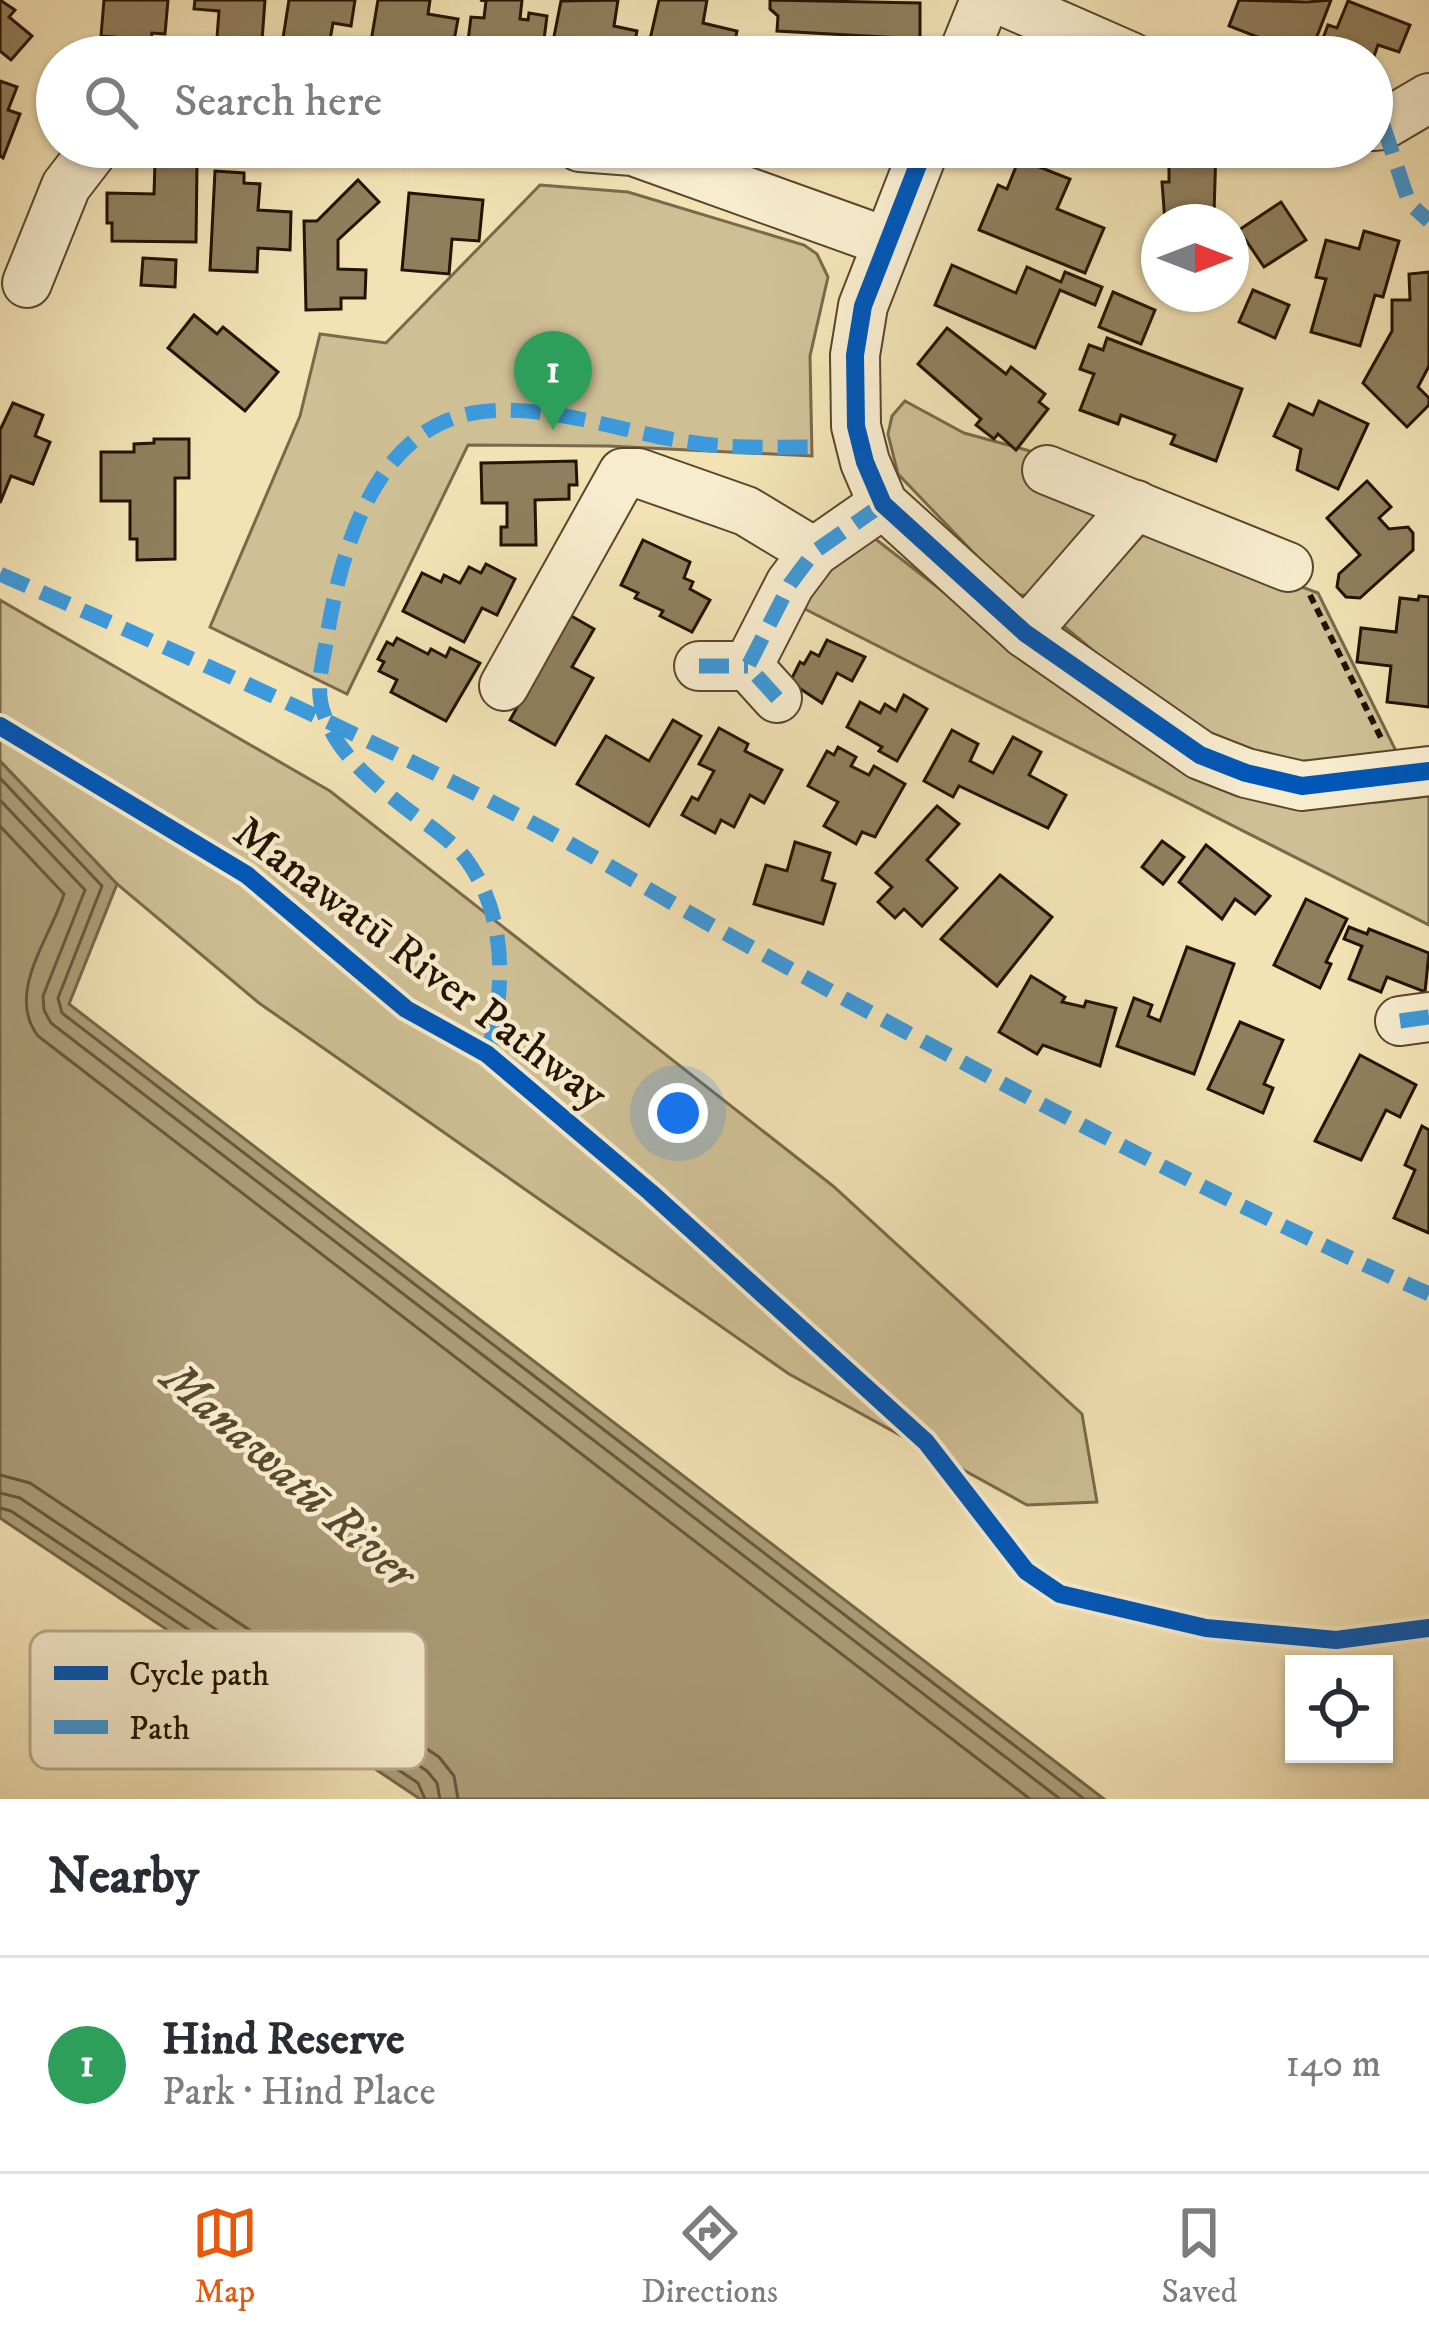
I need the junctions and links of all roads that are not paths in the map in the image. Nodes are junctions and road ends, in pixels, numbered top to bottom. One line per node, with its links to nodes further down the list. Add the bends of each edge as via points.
1 (985, 0): 3 (street)
2 (1001, 0): 4 (street)
3 (970, 36)
4 (1083, 36)
5 (1429, 98): 6 (street)
6 (1393, 119)
7 (80, 168): 11 (street)
8 (680, 168): 10 (street)
9 (916, 168): 10 (street)
10 (886, 242): 13 (street, via 863,306 854,390 860,444)
11 (27, 284)
12 (1047, 470): 14 (street)
13 (884, 504): 15 (street); 17 (street)
14 (1136, 505): 16 (street); 17 (street)
15 (814, 552): 18 (street, via 790,584 763,682); 19 (street, via 746,512 622,473)
16 (1288, 567)
17 (1025, 633): 20 (street, via 1200,755 1246,773 1302,786)
18 (699, 666)
19 (504, 686)
20 (1429, 771)

